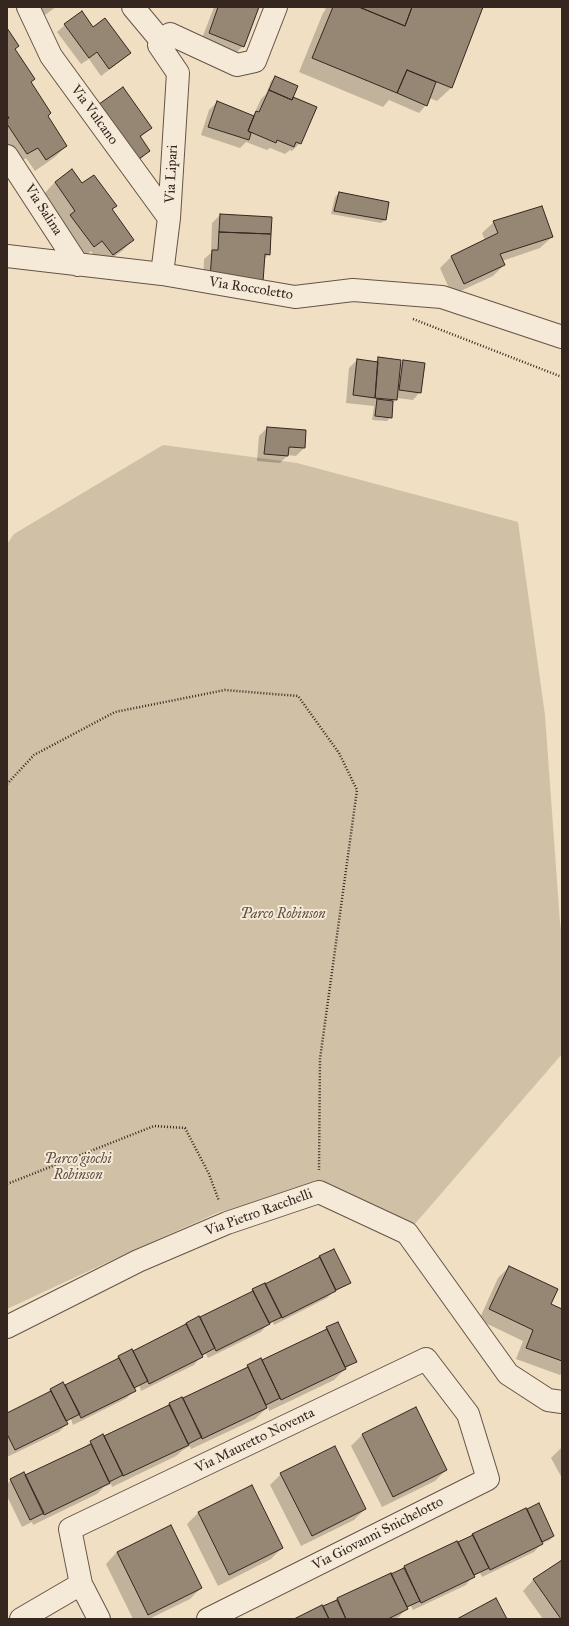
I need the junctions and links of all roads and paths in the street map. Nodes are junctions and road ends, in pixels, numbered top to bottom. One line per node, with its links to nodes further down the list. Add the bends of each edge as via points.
1 (28, 7): 6 (street, Via Vulcano, via 51,56)
2 (133, 7): 4 (street)
3 (276, 7): 4 (street, via 256,61 237,65 170,34)
4 (164, 43): 6 (street, Via Lipari, via 159,45 178,73)
5 (7, 156): 8 (street, Via Salina)
6 (169, 218): 9 (street, Via Lipari)
7 (7, 256): 8 (street, Via Roccoletto)
8 (78, 265): 9 (street, Via Roccoletto)
9 (162, 274): 11 (street, Via Roccoletto, via 295,297 353,290 442,297)
10 (410, 318): 12 (path)
11 (562, 337)
12 (562, 377)
13 (7, 784): 15 (path, via 34,755 115,712 225,690 298,696 339,753 357,790 320,1059)
14 (7, 1184): 16 (path, via 154,1126 185,1128 209,1174)
15 (319, 1192): 16 (street, Via Pietro Racchelli); 18 (street, Via Pietro Racchelli, via 408,1233 508,1374 548,1400)
16 (227, 1223): 17 (street, Via Pietro Racchelli, via 138,1261)
17 (7, 1327)
18 (562, 1402)
19 (468, 1414): 20 (street, Via Mauretto Noventa, via 426,1359 70,1529); 23 (street, Via Giovanni Snichelotto, via 488,1479)
20 (81, 1584): 21 (street); 22 (street)
21 (21, 1619)
22 (99, 1619)
23 (208, 1619)

